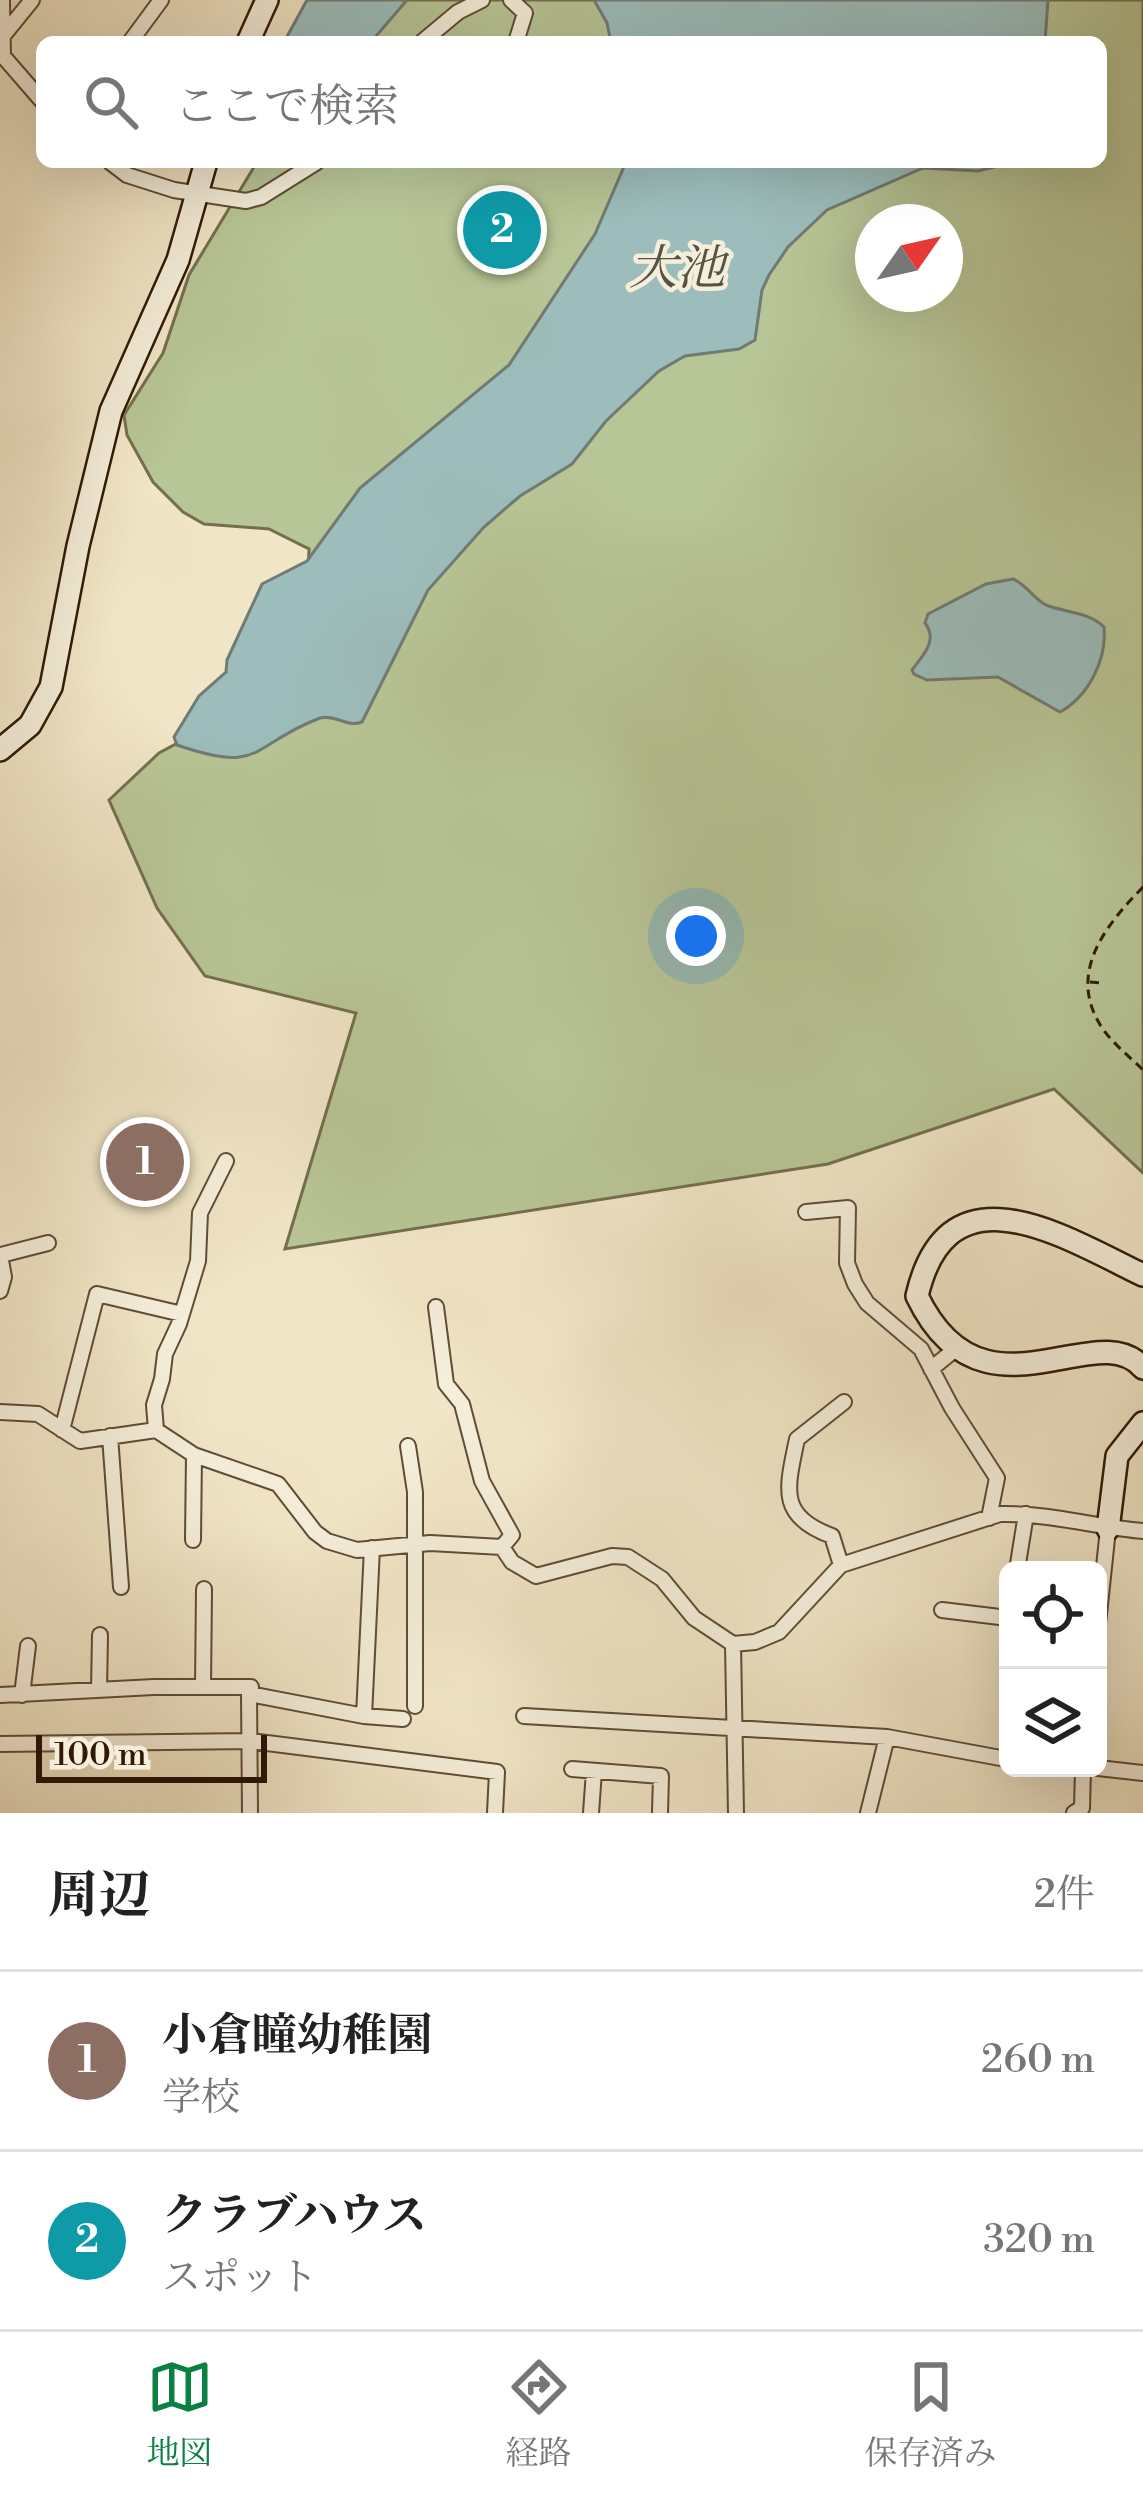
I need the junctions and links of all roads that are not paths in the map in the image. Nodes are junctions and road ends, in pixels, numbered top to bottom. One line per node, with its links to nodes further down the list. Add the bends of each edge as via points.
1 (2, 0): 11 (street)
2 (32, 0): 11 (street)
3 (161, 0): 7 (street)
4 (267, 0): 8 (street)
5 (482, 0): 9 (street)
6 (511, 0): 10 (street, via 525,13)
7 (134, 36)
8 (251, 36)
9 (429, 36)
10 (517, 36)
11 (2, 37): 12 (street, via 3,56)
12 (36, 94)
13 (117, 168): 16 (street)
14 (204, 168): 16 (street)
15 (308, 168): 16 (street, via 247,201)
16 (197, 196): 17 (street, via 178,260 111,411 51,687 30,724)
17 (0, 750)
18 (226, 1161): 25 (street, via 200,1213 198,1261)
19 (806, 1213): 28 (street, via 848,1208 855,1284)
20 (49, 1243): 21 (street)
21 (0, 1255): 23 (street)
22 (1143, 1275): 26 (street, via 1025,1221 971,1221 932,1253 917,1296 941,1337)
23 (0, 1291)
24 (436, 1307): 43 (street, via 446,1384 462,1404 482,1480 512,1535)
25 (182, 1314): 32 (street, via 97,1294); 33 (street, via 165,1354)
26 (958, 1347): 27 (street, via 1010,1366 1122,1352); 28 (street)
27 (1143, 1368)
28 (931, 1369): 38 (street, via 998,1478)
29 (844, 1402): 47 (street, via 796,1439 789,1480 790,1508 832,1536)
30 (0, 1412): 32 (street, via 38,1414)
31 (1143, 1423): 39 (street, via 1118,1456)
32 (62, 1430): 34 (street, via 80,1441)
33 (156, 1430): 34 (street); 36 (street)
34 (110, 1436): 48 (street)
35 (408, 1446): 42 (street)
36 (194, 1455): 41 (street); 44 (street, via 278,1484 327,1541)
37 (1026, 1514): 38 (street); 39 (street); 45 (street)
38 (989, 1518): 47 (street)
39 (1108, 1529): 40 (street); 46 (street)
40 (1143, 1531)
41 (193, 1540)
42 (416, 1544): 43 (street); 44 (street); 60 (street)
43 (502, 1547): 53 (street, via 536,1576 628,1557)
44 (372, 1548): 61 (street)
45 (1018, 1561)
46 (1105, 1561)
47 (841, 1564): 53 (street, via 779,1632)
48 (121, 1588)
49 (204, 1589): 55 (street)
50 (942, 1610): 51 (street)
51 (999, 1617)
52 (100, 1635): 56 (street)
53 (733, 1643): 64 (street)
54 (28, 1646): 59 (street)
55 (203, 1687): 56 (street); 57 (street, via 250,1687)
56 (98, 1690): 59 (street)
57 (249, 1694): 61 (street); 66 (street)
58 (0, 1695): 59 (street)
59 (22, 1695)
60 (415, 1706)
61 (364, 1715): 63 (street)
62 (524, 1716): 64 (street)
63 (403, 1719)
64 (735, 1730): 65 (street); 78 (street)
65 (887, 1738): 68 (street); 79 (street)
66 (251, 1742): 67 (street); 74 (street); 75 (street, via 497,1772)
67 (0, 1744)
68 (999, 1758)
69 (572, 1769): 71 (street)
70 (1107, 1769): 72 (street)
71 (594, 1771): 76 (street); 77 (street, via 661,1776)
72 (1143, 1773)
73 (1083, 1777): 80 (street, via 1082,1808)
74 (250, 1813)
75 (495, 1813)
76 (591, 1813)
77 (659, 1813)
78 (736, 1813)
79 (868, 1813)
80 (1074, 1813)

